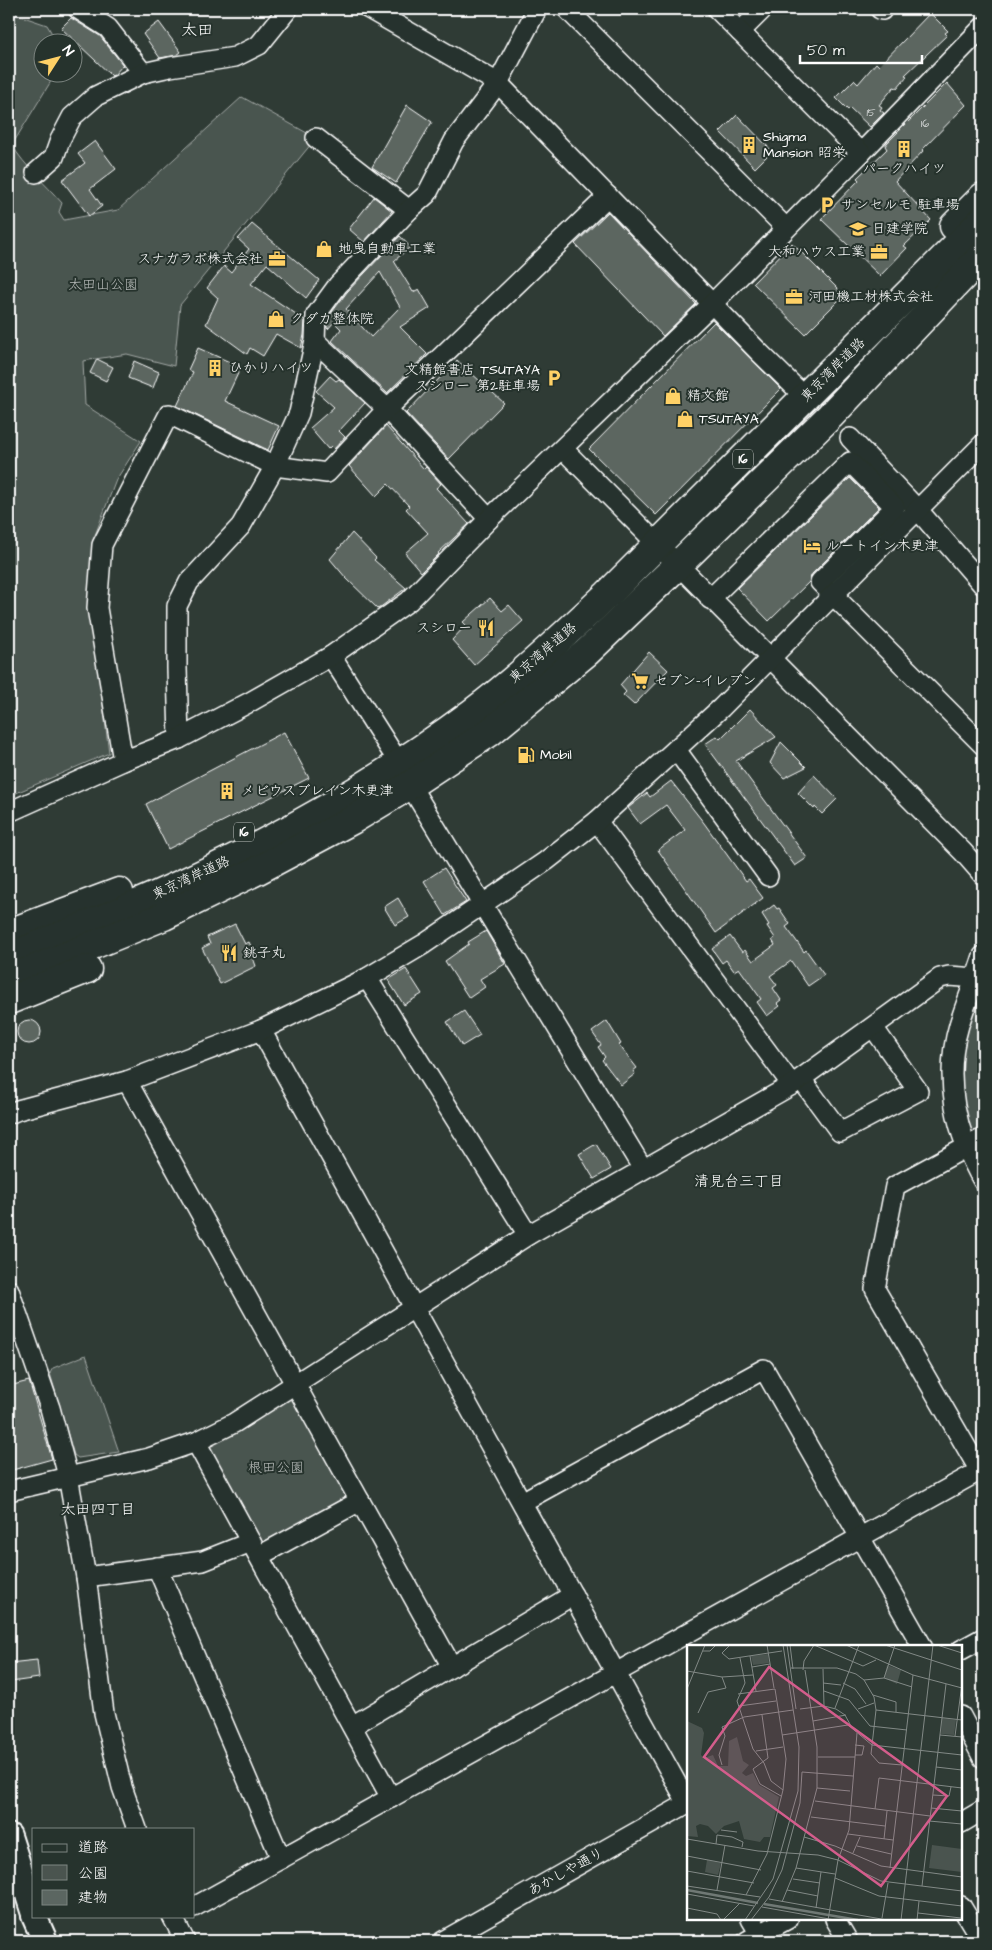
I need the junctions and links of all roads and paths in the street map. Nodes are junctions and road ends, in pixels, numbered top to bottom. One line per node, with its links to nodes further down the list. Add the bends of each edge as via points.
1 (78, 9): 10 (street, via 108,28)
2 (288, 9): 10 (street, via 259,45 235,57)
3 (369, 9): 11 (street)
4 (537, 9): 11 (street)
5 (567, 9): 19 (street)
6 (717, 9): 9 (street)
7 (763, 9): 9 (street)
8 (983, 27): 13 (street)
9 (740, 32): 13 (street)
10 (143, 73): 14 (street, via 84,105 72,117 54,157)
11 (498, 83): 15 (street); 17 (street, via 454,141 427,194)
12 (316, 138): 17 (street)
13 (861, 153): 19 (street)
14 (36, 173)
15 (608, 196): 22 (street); 26 (street)
16 (983, 196): 24 (highway, 16, via 870,315)
17 (409, 210): 23 (street, via 338,285 321,308 316,315)
18 (983, 219): 24 (highway, 東京湾岸道路 / 16)
19 (786, 228): 22 (street)
20 (983, 255): 27 (highway, 東京湾岸道路 / 16)
21 (983, 277): 27 (highway, 16, via 910,350)
22 (712, 304): 25 (street); 30 (street)
23 (315, 340): 26 (street); 31 (street, via 299,413)
24 (829, 373): 25 (highway, 東京湾岸道路 / 16)
25 (805, 397): 34 (highway, 東京湾岸道路 / 16)
26 (387, 409): 31 (street, via 328,473); 33 (street)
27 (830, 416): 35 (highway, 東京湾岸道路 / 16)
28 (850, 438): 32 (street)
29 (983, 444): 32 (street)
30 (562, 449): 33 (street); 34 (street)
31 (275, 466): 42 (street, via 241,526 189,582 178,606); 46 (street, via 169,414 102,545 97,608)
32 (918, 510): 36 (street); 37 (street)
33 (489, 519): 39 (street, via 410,601)
34 (657, 545): 35 (street); 41 (highway, 東京湾岸道路 / 16, via 568,632)
35 (678, 565): 38 (street); 47 (highway, 東京湾岸道路 / 16, via 586,652 490,732)
36 (983, 585)
37 (832, 595): 38 (street, via 820,582 895,507 850,462); 40 (street); 43 (street)
38 (710, 599): 40 (street)
39 (331, 656): 42 (street); 45 (street)
40 (770, 658): 44 (street); 52 (street)
41 (472, 713): 45 (highway, 16, via 416,737); 48 (highway, 東京湾岸道路 / 16)
42 (179, 739): 46 (street)
43 (983, 744)
44 (677, 750): 50 (street); 51 (street)
45 (392, 752): 54 (highway, 16, via 331,787 147,881)
46 (123, 761): 49 (street)
47 (410, 785): 48 (highway, 東京湾岸道路 / 16); 53 (street); 60 (highway, 16, via 395,811 269,885 176,932)
48 (345, 811): 56 (highway, 東京湾岸道路 / 16); 59 (highway, 東京湾岸道路 / 16, via 258,870 164,916)
49 (9, 812)
50 (597, 822): 53 (street); 64 (street)
51 (768, 876)
52 (983, 876)
53 (482, 906): 57 (street); 68 (street)
54 (9, 933)
55 (983, 956): 58 (street)
56 (9, 957)
57 (367, 978): 62 (street); 70 (street)
58 (977, 978): 61 (street, via 940,978); 67 (street, via 958,1026 952,1063 952,1091)
59 (9, 979)
60 (9, 1000)
61 (873, 1027): 64 (street); 64 (street, via 918,1090 840,1132)
62 (261, 1030): 63 (street); 72 (street)
63 (127, 1081): 65 (street); 73 (street)
64 (797, 1082): 68 (street)
65 (9, 1114)
66 (983, 1138): 67 (street)
67 (966, 1148): 69 (street); 75 (street, via 895,1186 876,1289)
68 (643, 1169): 70 (street)
69 (983, 1181)
70 (528, 1235): 72 (street)
71 (9, 1290): 76 (street, via 50,1408)
72 (414, 1308): 73 (street); 79 (street)
73 (295, 1384): 74 (street, via 234,1423); 78 (street)
74 (196, 1442): 76 (street, via 149,1458); 81 (street)
75 (982, 1470): 80 (street)
76 (68, 1476): 77 (street); 83 (street)
77 (9, 1491)
78 (360, 1501): 81 (street); 88 (street)
79 (522, 1502): 80 (street, via 764,1369); 84 (street)
80 (859, 1538): 86 (street); 89 (street)
81 (255, 1549): 82 (street, via 204,1561); 91 (street)
82 (157, 1567): 83 (street); 100 (street)
83 (86, 1577): 98 (street, via 104,1713 122,1787)
84 (573, 1595): 88 (street); 89 (street)
85 (983, 1638): 87 (street)
86 (921, 1645)
87 (962, 1649)
88 (452, 1667): 91 (street)
89 (616, 1673): 93 (street); 94 (street)
90 (962, 1718): 92 (street)
91 (352, 1726): 93 (street)
92 (983, 1758)
93 (391, 1798): 100 (street)
94 (687, 1802)
95 (687, 1805): 111 (street, あかしや通り)
96 (983, 1810): 97 (street)
97 (962, 1822)
98 (137, 1828)
99 (9, 1836): 103 (main road)
100 (281, 1859): 101 (street)
101 (195, 1906)
102 (962, 1908): 113 (street)
103 (32, 1909)
104 (35, 1918): 109 (main road)
105 (174, 1918): 110 (street)
106 (785, 1920): 108 (street)
107 (836, 1920): 112 (street)
108 (753, 1931)
109 (45, 1941)
110 (185, 1941)
111 (443, 1941)
112 (848, 1941)
113 (982, 1941)

